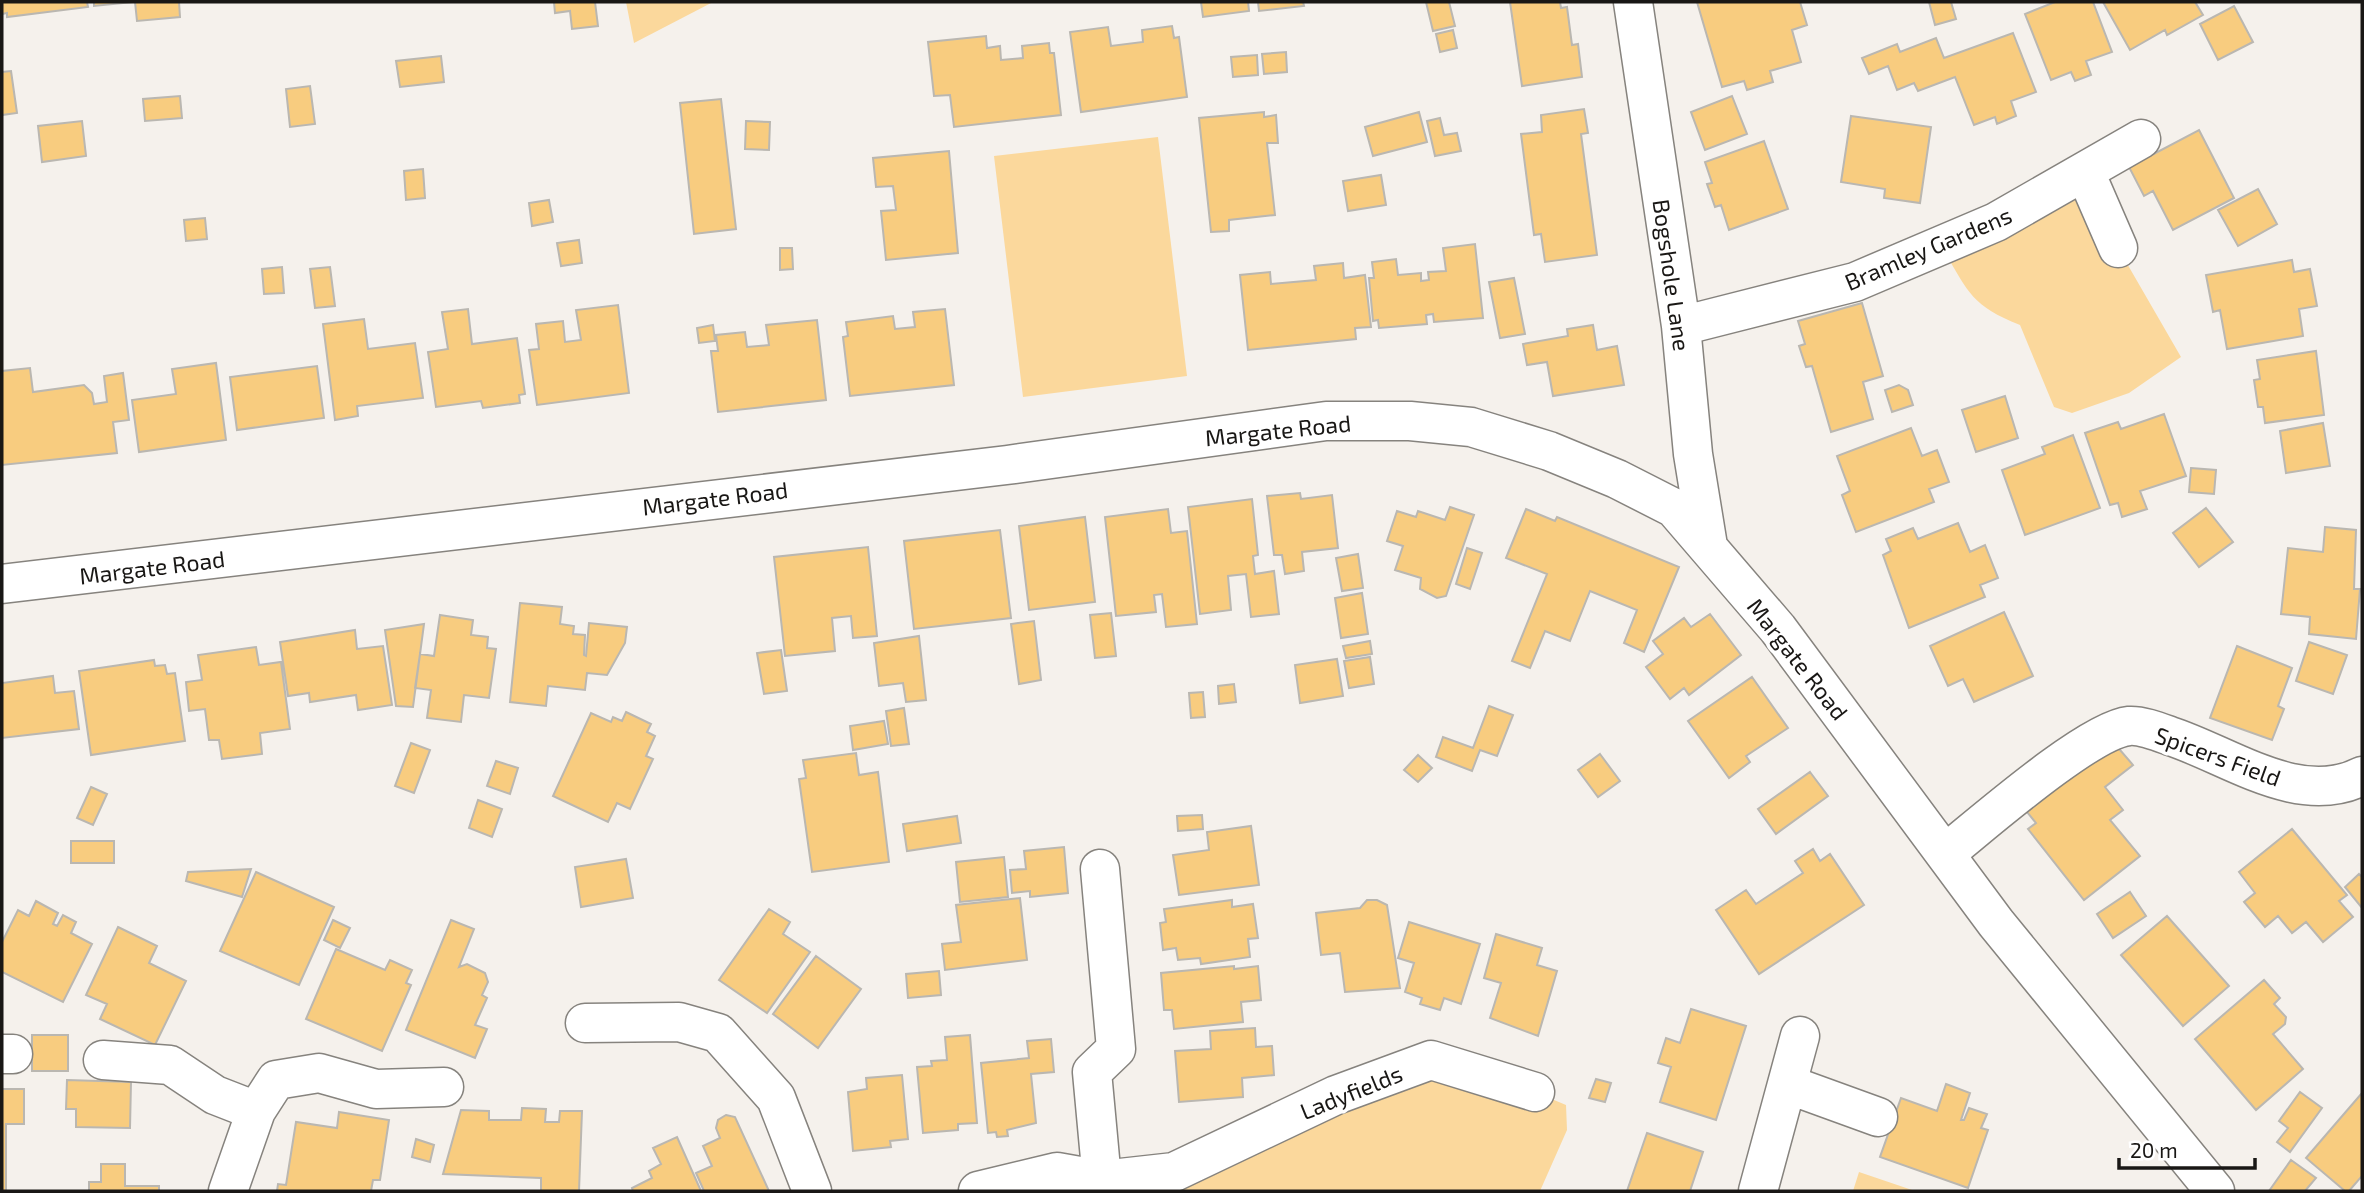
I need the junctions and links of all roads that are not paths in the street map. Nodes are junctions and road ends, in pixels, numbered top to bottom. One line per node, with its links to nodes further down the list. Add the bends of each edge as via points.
1 (1633, 2): 5 (street, Bogshole Lane)
2 (2141, 139): 3 (street, Bramley Gardens)
3 (2085, 172): 4 (street); 5 (street, Bramley Gardens, via 1996,222 1856,282)
4 (2118, 248)
5 (1681, 326): 6 (street, Bogshole Lane, via 1693,454)
6 (1709, 548): 7 (street, Margate Road, via 1675,508 1549,451 1471,427 1326,421 1007,465); 9 (street, Margate Road, via 1777,629)
7 (2, 584)
8 (2362, 776): 9 (street, Spicers Field, via 2311,786 2275,780 2203,747 2130,726 2101,736 2043,775)
9 (1946, 853): 25 (street, Margate Road, via 1996,923)
10 (1100, 869): 19 (street, via 1116,1049 1092,1072)
11 (585, 1023): 22 (street, via 680,1022 718,1033 776,1098)
12 (1800, 1036): 14 (street)
13 (103, 1060): 17 (street, via 170,1065 215,1096)
14 (1787, 1084): 18 (street); 24 (street)
15 (444, 1087): 17 (street, via 376,1089 318,1073 276,1080)
16 (1535, 1092): 20 (street, Ladyfields, via 1431,1060 1336,1095)
17 (256, 1111): 21 (street)
18 (1878, 1117)
19 (1102, 1180): 20 (street, Ladyfields); 23 (street, Ladyfields, via 1057,1172)
20 (1175, 1182)
21 (228, 1191)
22 (812, 1191)
23 (978, 1191)
24 (1758, 1191)
25 (2215, 1191)

